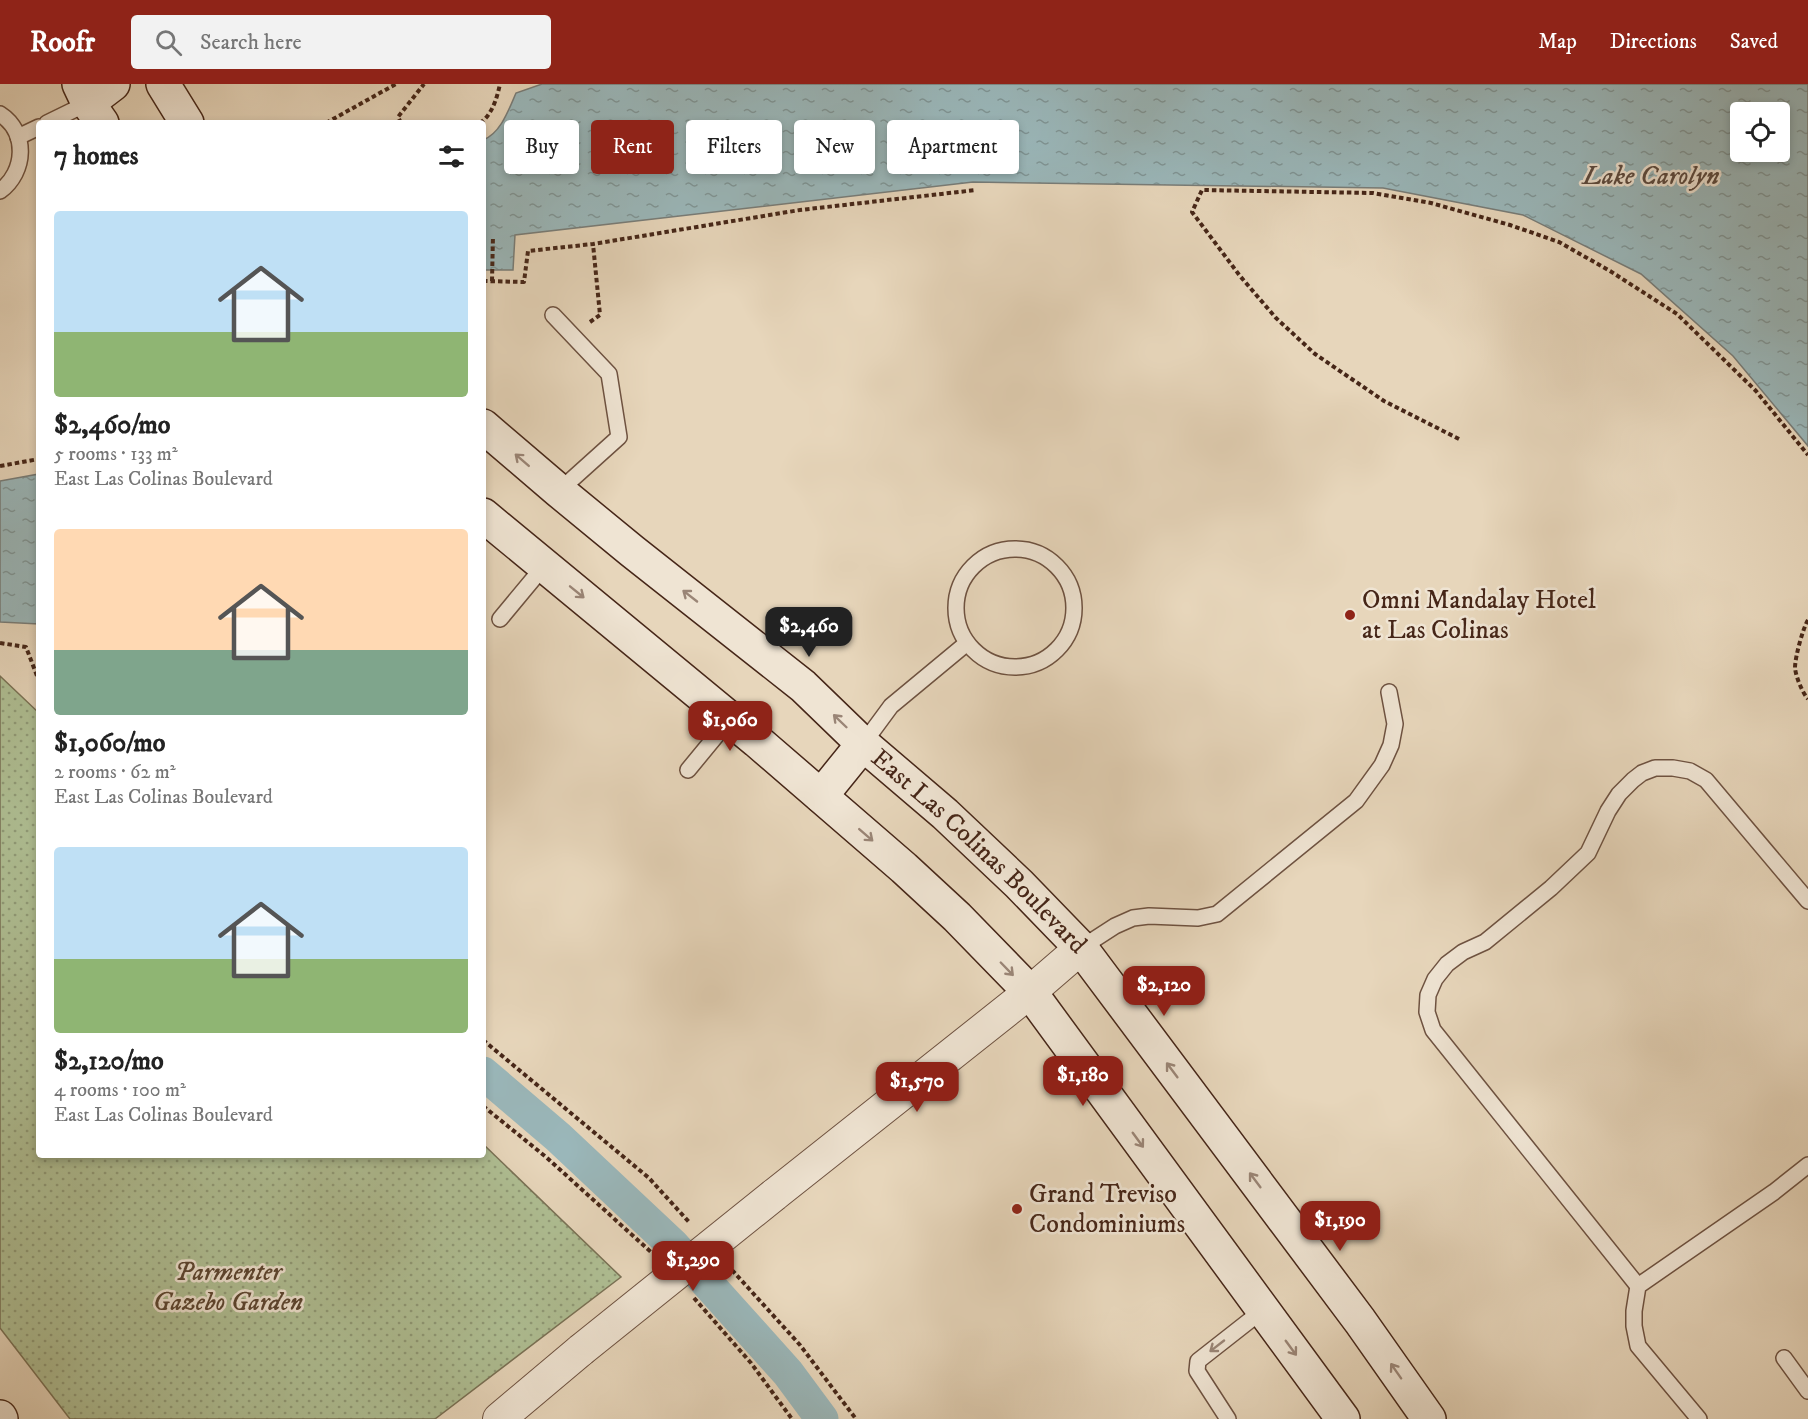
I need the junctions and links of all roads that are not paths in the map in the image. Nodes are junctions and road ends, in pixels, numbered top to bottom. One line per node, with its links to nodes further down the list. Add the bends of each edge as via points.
1 (163, 84): 5 (main road)
2 (96, 98): 4 (lane)
3 (0, 114): 7 (lane, via 13,125)
4 (53, 120)
5 (185, 120)
6 (36, 128): 7 (lane)
7 (18, 137): 8 (lane, via 20,164 15,176)
8 (0, 191)
9 (553, 315): 11 (lane, via 609,374 619,437)
10 (486, 429): 11 (main road, East Las Colinas Boulevard, one-way to 10)
11 (559, 492): 18 (main road, East Las Colinas Boulevard, one-way to 11, via 803,686)
12 (486, 518): 13 (main road)
13 (544, 566): 14 (lane); 17 (main road, one-way to 17)
14 (500, 619)
15 (967, 643): 15 (lane, via 980,656 998,665 1018,667 1037,663 1054,653 1073,619 1073,599 1067,580 1039,554 1001,551 983,559 959,588 958,625); 18 (lane, via 891,706)
16 (1389, 692): 22 (lane, via 1395,724 1391,745 1356,801 1217,914 1198,918 1133,918)
17 (730, 719): 19 (lane); 20 (main road)
18 (863, 744): 20 (main road); 22 (main road, East Las Colinas Boulevard, via 945,814)
19 (688, 770)
20 (821, 796): 23 (main road, one-way to 23, via 949,909)
21 (1808, 901): 25 (lane, via 1706,780 1690,771 1655,768 1642,773 1619,794 1588,853 1485,942 1447,964 1428,995 1427,1012 1433,1030)
22 (1081, 948): 23 (street); 32 (main road, East Las Colinas Boulevard, one-way to 22)
23 (1030, 992): 26 (main road, one-way to 26); 29 (street, bridge, via 581,1350)
24 (1808, 1165): 25 (lane)
25 (1638, 1286): 33 (lane, via 1634,1326 1638,1346)
26 (1263, 1310): 30 (lane, one-way to 30, via 1197,1361 1197,1371); 31 (main road, one-way to 31)
27 (1784, 1358): 28 (lane)
28 (1808, 1391)
29 (507, 1416)
30 (1228, 1419)
31 (1343, 1419)
32 (1429, 1419)
33 (1699, 1419)

